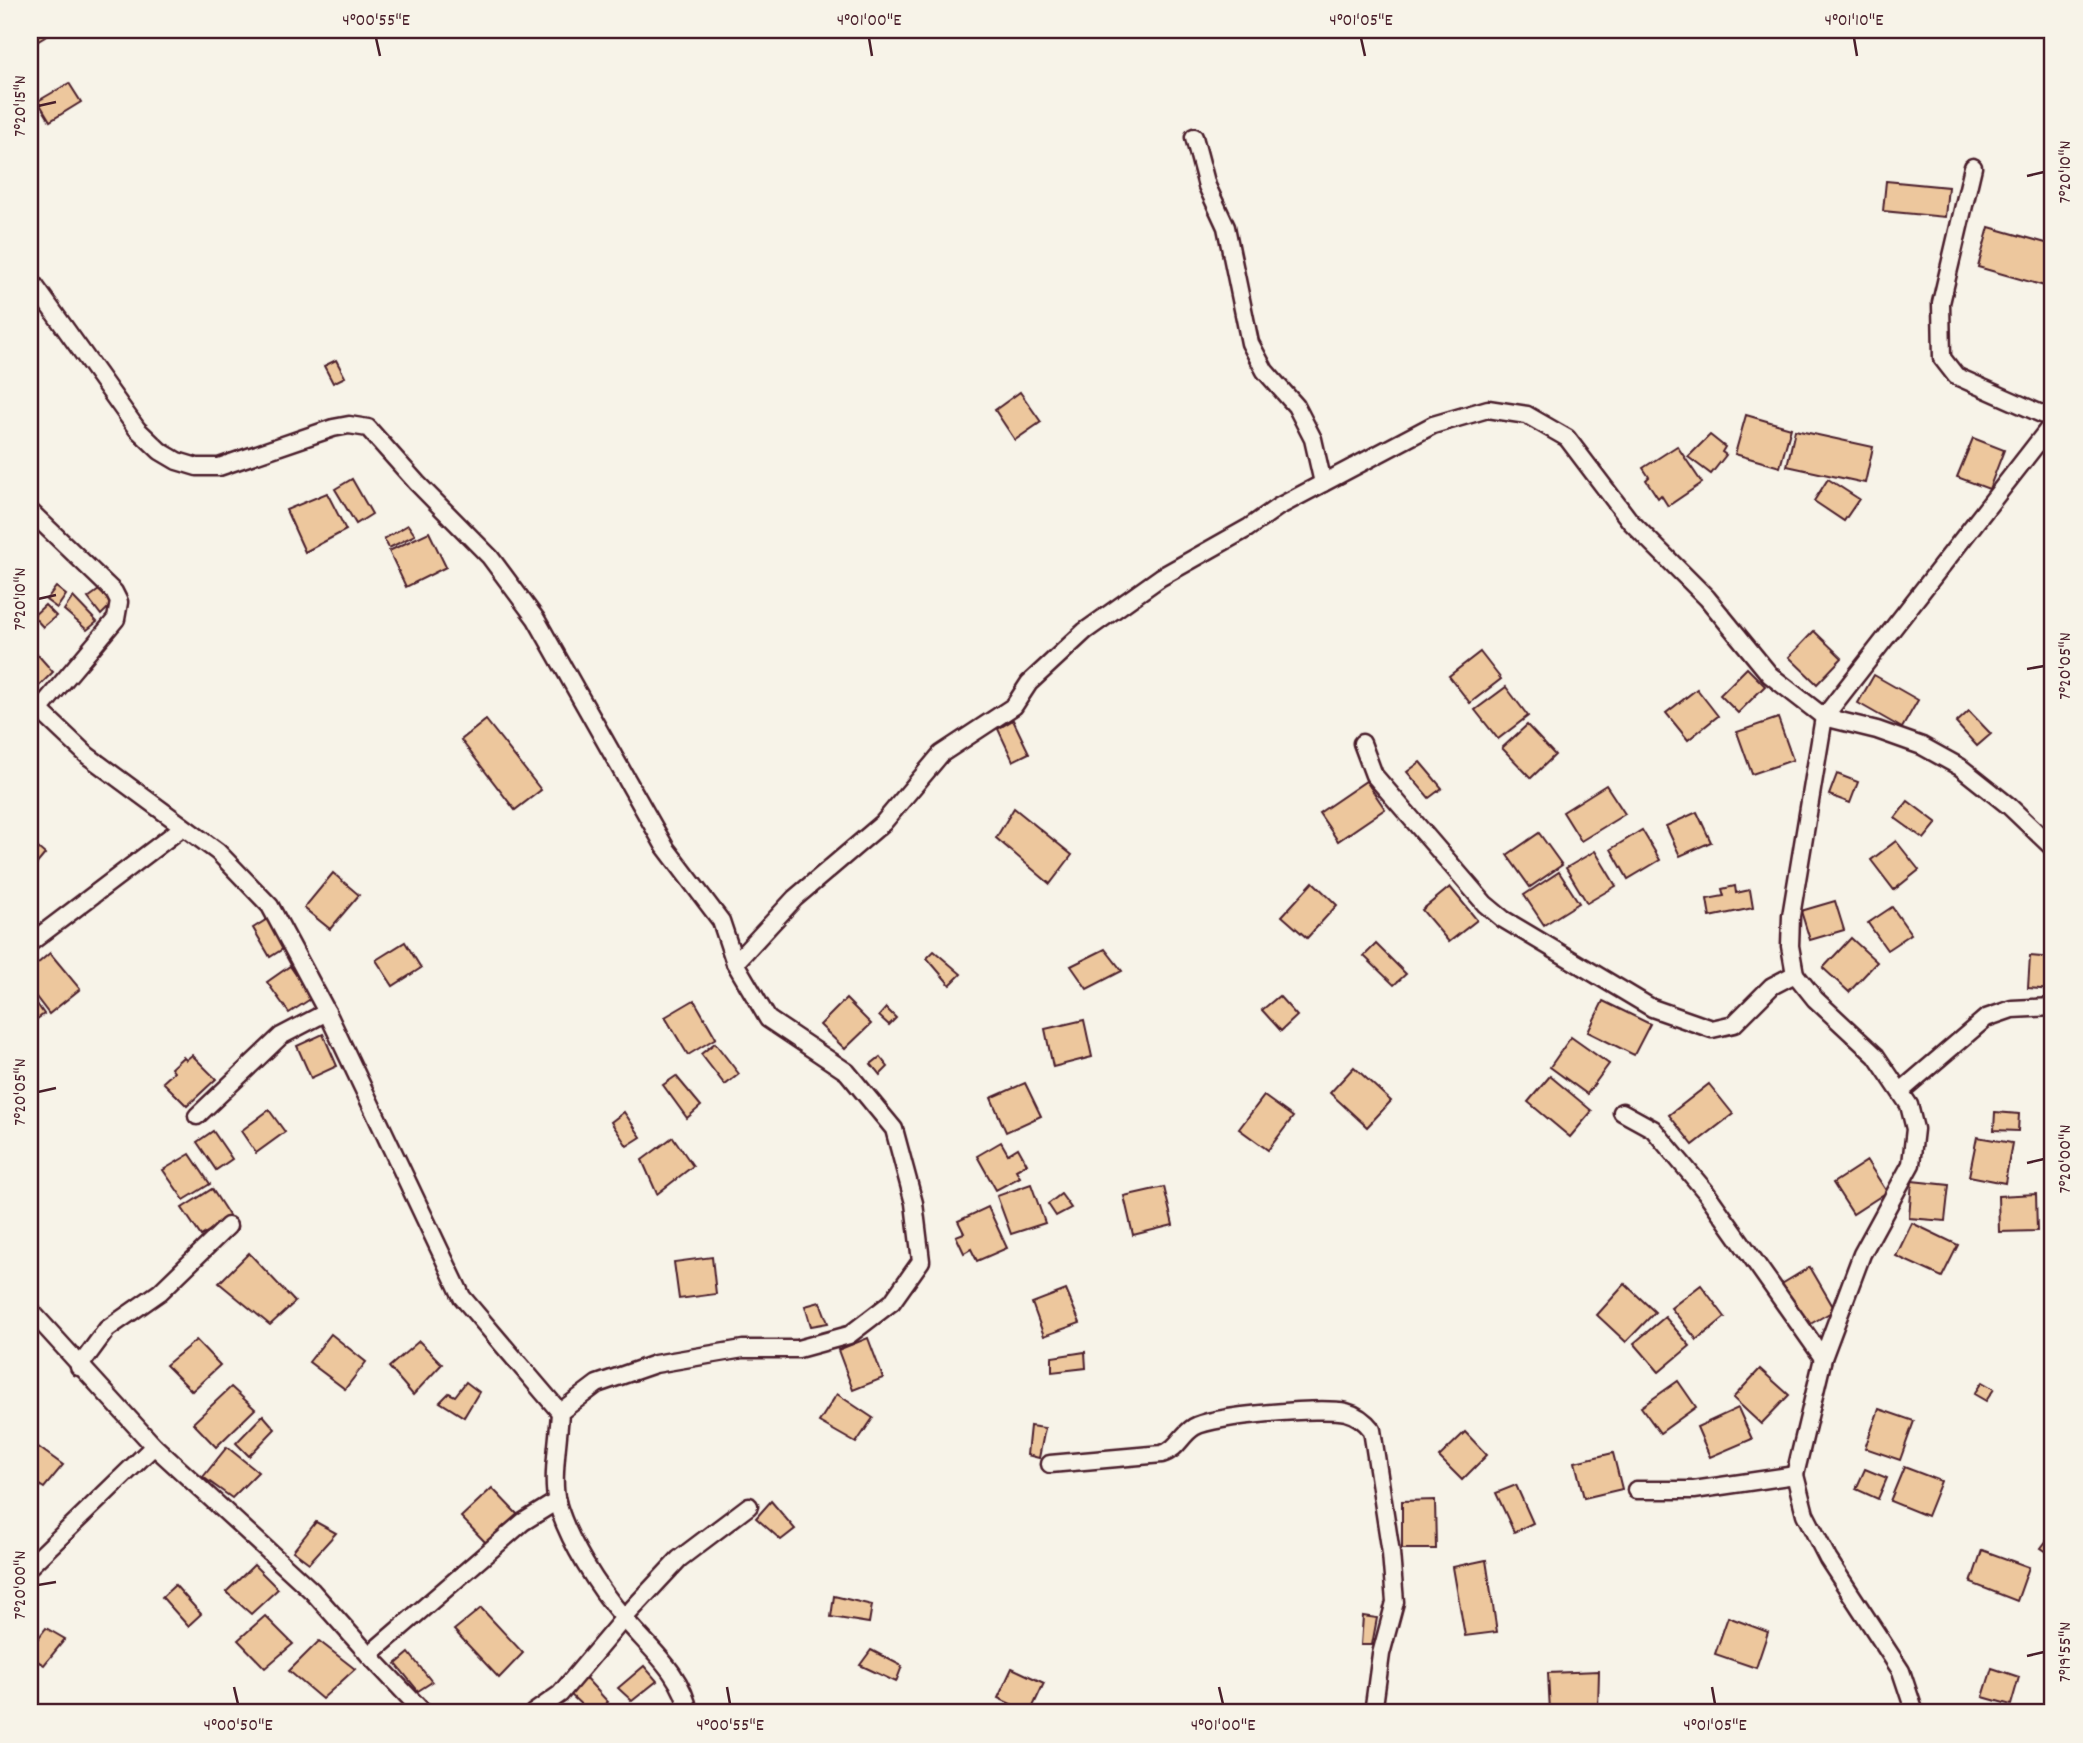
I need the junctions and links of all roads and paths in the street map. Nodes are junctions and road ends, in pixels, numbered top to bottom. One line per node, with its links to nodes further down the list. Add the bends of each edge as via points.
1 (1194, 137): 5 (street, via 1207,186 1226,228 1250,343 1313,439)
2 (1973, 167): 4 (street, via 1941,303 1942,358 1956,376)
3 (30, 279): 13 (street, via 137,429 177,461 219,467 332,428 368,428 490,556 536,619 665,848 721,921)
4 (2053, 421): 8 (street)
5 (1323, 483): 8 (street, via 1433,425 1488,410 1527,415 1567,439 1630,521 1707,598 1770,675); 13 (street, via 1161,577 1085,631 1029,683 1014,706 940,754 883,823 794,898)
6 (30, 511): 7 (street, via 119,602 116,619)
7 (35, 705): 10 (street, via 89,756)
8 (1824, 717): 11 (street, via 1922,746 1960,767); 14 (street, via 1791,916)
9 (1362, 743): 14 (street, via 1374,775 1485,904 1653,1008 1712,1029 1734,1024 1772,986)
10 (183, 827): 12 (street); 16 (street, via 218,852 270,906)
11 (2053, 848)
12 (30, 943)
13 (735, 963): 24 (street, via 768,1019 847,1072 894,1129 914,1203 921,1261 892,1302 849,1335 799,1349 743,1349 655,1364 597,1384)
14 (1795, 974): 17 (street, via 1815,999 1877,1056)
15 (2053, 1007): 17 (street, via 2012,1009 1986,1018)
16 (327, 1012): 19 (street, via 281,1036); 24 (street, via 462,1297)
17 (1901, 1091): 22 (street, via 1915,1129 1911,1164 1862,1254)
18 (1622, 1112): 22 (street, via 1653,1129 1705,1191)
19 (197, 1116)
20 (228, 1226): 23 (street, via 160,1292 107,1329)
21 (30, 1310): 23 (street)
22 (1823, 1357): 27 (street)
23 (79, 1367): 25 (street)
24 (560, 1412): 29 (street)
25 (154, 1446): 31 (street); 33 (street, via 312,1591)
26 (1050, 1465): 37 (street, via 1162,1454 1177,1447 1193,1427 1228,1420 1316,1409 1362,1418 1372,1430 1395,1602 1381,1654)
27 (1795, 1475): 28 (street, via 1694,1490); 38 (street, via 1805,1514 1828,1559 1900,1671)
28 (1636, 1490)
29 (557, 1501): 32 (street, via 586,1565); 33 (street, via 523,1522)
30 (749, 1506): 32 (street, via 679,1559)
31 (30, 1566)
32 (624, 1618): 35 (street, via 560,1694); 36 (street, via 653,1648 687,1698)
33 (369, 1654): 34 (street)
34 (424, 1713)
35 (533, 1713)
36 (689, 1713)
37 (1373, 1713)
38 (1915, 1713)

